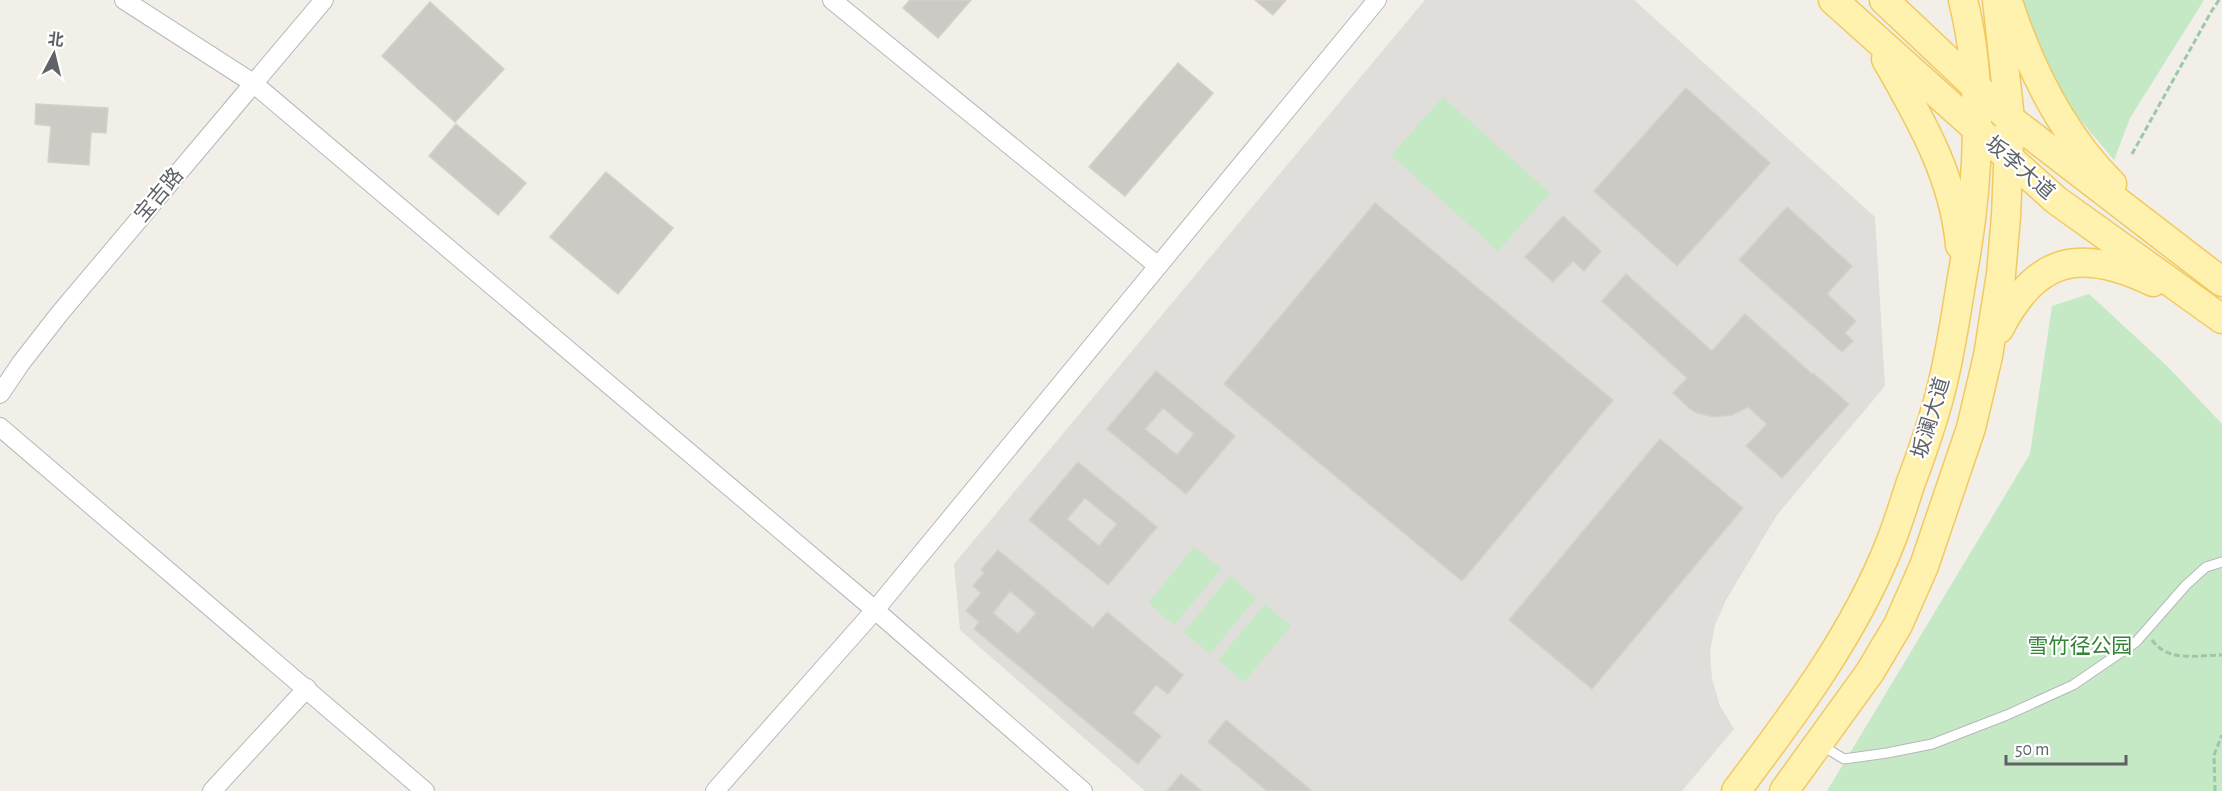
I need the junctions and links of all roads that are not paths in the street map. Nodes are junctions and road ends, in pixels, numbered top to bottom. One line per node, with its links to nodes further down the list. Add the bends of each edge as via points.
1 (124, 0): 11 (street)
2 (324, 0): 11 (street, 宝吉路)
3 (833, 0): 17 (street)
4 (1377, 0): 17 (street)
5 (1833, 0): 10 (main road, 坂李大道)
6 (1884, 0): 12 (main road, 坂李大道)
7 (1964, 0): 12 (main road, 坂澜大道)
8 (1997, 0): 13 (main road, 坂澜大道)
9 (2008, 0): 16 (main road, via 2037,76 2066,129 2106,177)
10 (1867, 32): 14 (main road, 坂李大道); 19 (main road, via 1904,90 1942,166 1960,240)
11 (253, 83): 22 (street, 宝吉路, via 46,329); 25 (street)
12 (1974, 85): 13 (main road, 坂李大道); 14 (main road, 坂澜大道)
13 (2010, 119): 15 (main road, 坂澜大道); 16 (main road, 坂李大道)
14 (1976, 130): 15 (main road, 坂李大道); 19 (main road, 坂澜大道, via 1975,192)
15 (2009, 157): 20 (main road, 坂李大道, via 2056,200); 21 (main road, 坂澜大道, via 2007,216)
16 (2187, 256): 18 (main road, 坂李大道)
17 (1158, 266): 25 (street)
18 (2222, 282)
19 (1962, 283): 32 (main road, 坂澜大道, via 1942,388 1891,542 1809,693)
20 (2216, 314): 21 (main road, via 2135,273 2102,264 2072,262 2051,268 2032,281 2006,316)
21 (1988, 356): 27 (main road, 坂澜大道, via 1967,439 1924,566 1898,625)
22 (0, 394)
23 (0, 427): 26 (street)
24 (2222, 562): 27 (lane, via 2206,567 2136,642 2073,685 2007,715 1932,744 1844,759)
25 (875, 610): 30 (street); 31 (street)
26 (306, 687): 28 (street); 29 (street)
27 (1819, 744): 33 (main road, 坂澜大道)
28 (212, 791)
29 (425, 791)
30 (715, 791)
31 (1083, 791)
32 (1736, 791)
33 (1784, 791)

